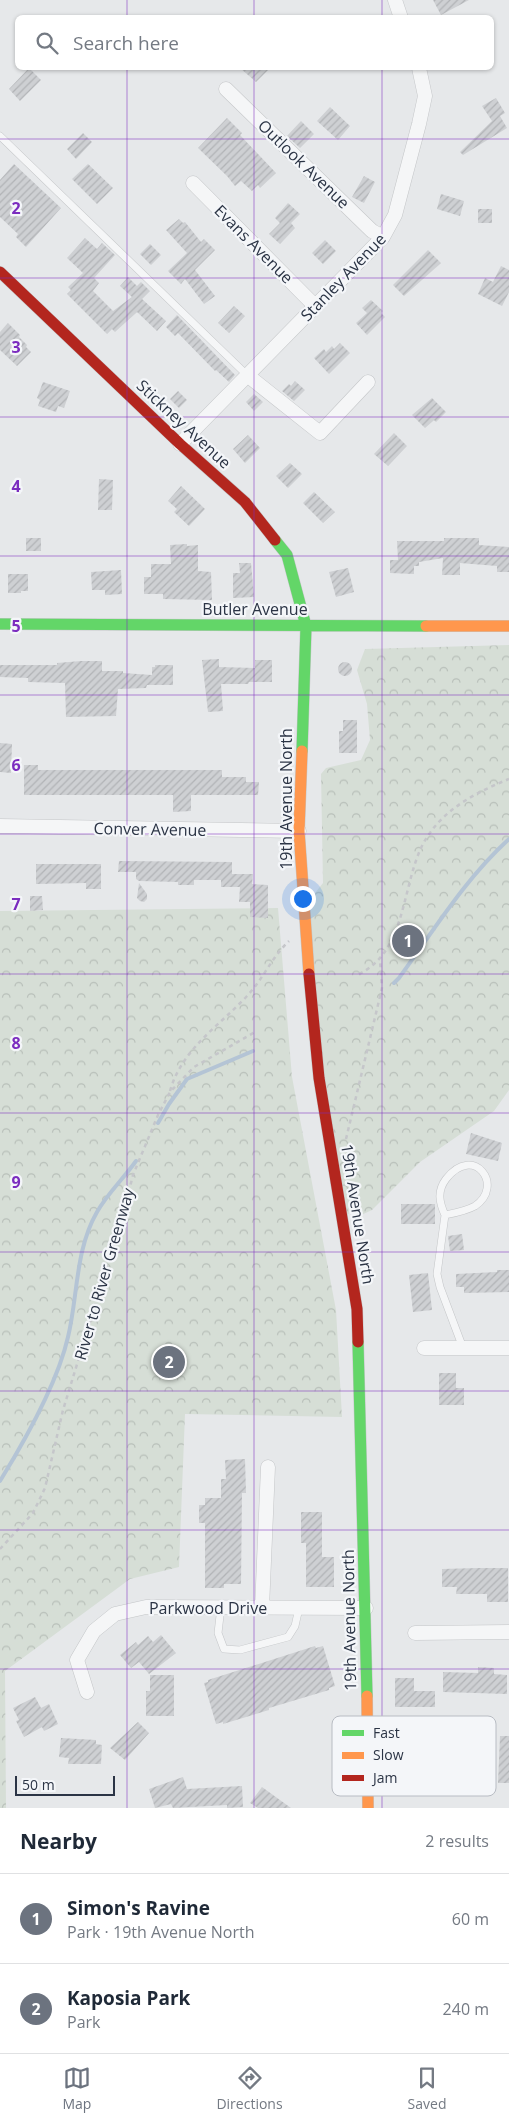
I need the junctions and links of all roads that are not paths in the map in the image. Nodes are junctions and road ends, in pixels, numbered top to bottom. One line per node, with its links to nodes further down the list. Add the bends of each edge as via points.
1 (395, 0): 2 (street)
2 (400, 15)
3 (419, 70): 7 (street, Stanley Avenue, via 425,96 421,115 396,215)
4 (226, 89): 7 (street, Outlook Avenue, via 372,231)
5 (0, 136): 10 (lane)
6 (193, 183): 9 (street, Evans Avenue)
7 (383, 237): 9 (street, Stanley Avenue)
8 (0, 272): 12 (street, Stickney Avenue)
9 (315, 306): 10 (street, Stanley Avenue)
10 (247, 376): 11 (street, via 320,433); 12 (street, Stanley Avenue)
11 (368, 382)
12 (180, 444): 14 (street, Stickney Avenue, via 246,502 287,555)
13 (0, 624): 14 (street, Butler Avenue)
14 (306, 626): 15 (street, Butler Avenue); 17 (street, 19th Avenue North)
15 (509, 626)
16 (0, 826): 17 (street, Conver Avenue)
17 (299, 831): 26 (street, 19th Avenue North, via 304,926 320,1078 357,1308)
18 (445, 1215): 18 (lane, via 469,1208 481,1200 487,1184 484,1171 471,1166 457,1168 443,1183 439,1196); 20 (lane, via 437,1274)
19 (424, 1348): 20 (street)
20 (463, 1348): 21 (street)
21 (509, 1348)
22 (268, 1467): 24 (street)
23 (220, 1607): 24 (street, Parkwood Drive); 25 (lane, via 218,1633 224,1648 240,1650 288,1637); 29 (street, Parkwood Drive, via 146,1607 115,1614 94,1631 77,1660)
24 (262, 1608): 25 (street, Parkwood Drive)
25 (299, 1608): 26 (street, Parkwood Drive)
26 (366, 1608): 30 (street, 19th Avenue North)
27 (509, 1632): 28 (street)
28 (415, 1633)
29 (87, 1692)
30 (367, 1716)

